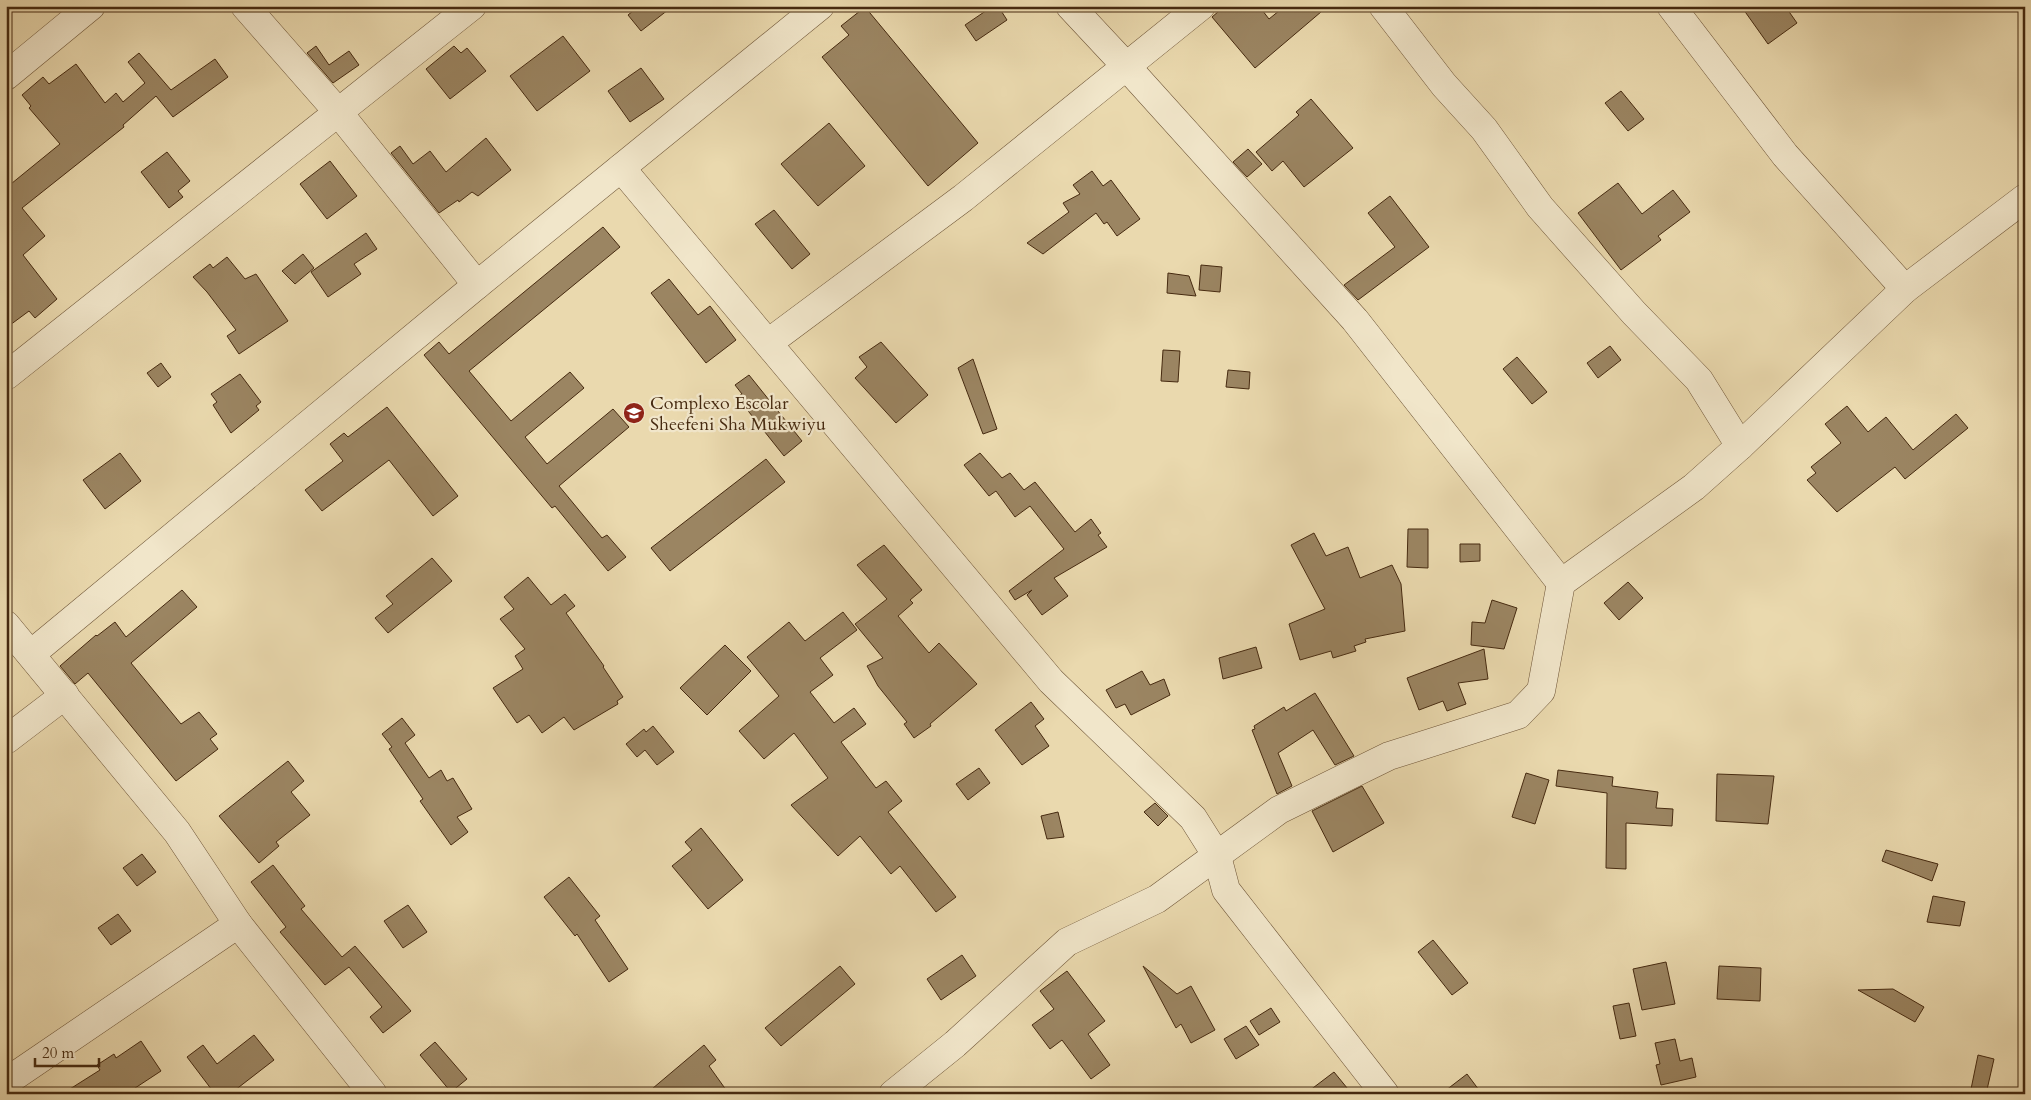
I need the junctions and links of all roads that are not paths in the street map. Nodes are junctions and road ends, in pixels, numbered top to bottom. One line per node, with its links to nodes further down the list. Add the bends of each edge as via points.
1 (91, 6): 10 (street)
2 (245, 6): 11 (street)
3 (472, 6): 11 (street)
4 (820, 6): 12 (street)
5 (1070, 6): 9 (street)
6 (1201, 6): 9 (street)
7 (1383, 6): 18 (street, via 1444,85 1484,129 1540,207 1634,313 1699,380)
8 (1671, 6): 15 (street, via 1785,155)
9 (1126, 66): 16 (street, via 964,198); 19 (street, via 1355,320)
10 (6, 76)
11 (338, 112): 14 (street); 17 (street)
12 (621, 168): 14 (street); 16 (street)
13 (2025, 198): 15 (street)
14 (477, 286): 21 (street)
15 (1906, 289): 18 (street)
16 (768, 343): 24 (street, via 1051,681 1193,818)
17 (6, 376)
18 (1740, 446): 19 (street, via 1694,487)
19 (1561, 583): 24 (street, via 1541,691 1518,715 1389,756 1279,810)
20 (6, 624): 21 (street)
21 (31, 654): 22 (street)
22 (65, 695): 23 (street); 25 (street, via 177,832)
23 (6, 740)
24 (1217, 856): 28 (street, via 1157,899 1067,942 955,1044); 29 (street, via 1226,890)
25 (238, 924): 26 (street); 27 (street)
26 (6, 1082)
27 (373, 1094)
28 (893, 1094)
29 (1385, 1094)

